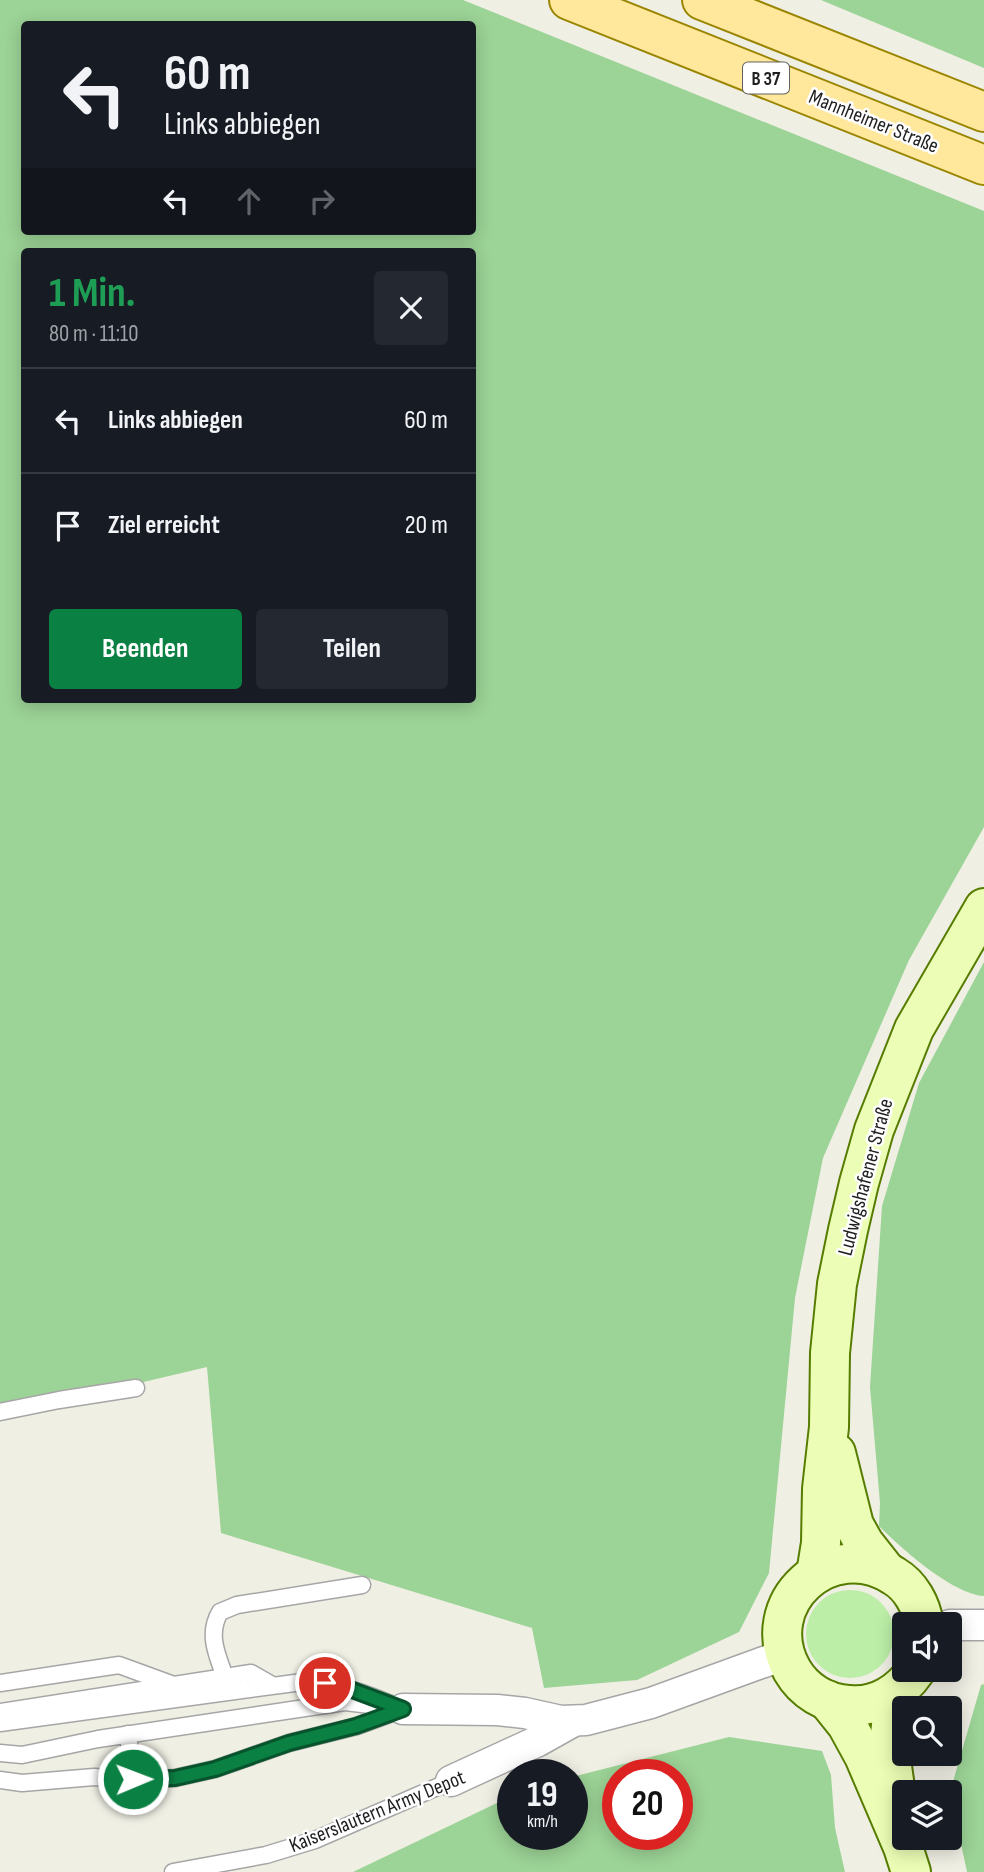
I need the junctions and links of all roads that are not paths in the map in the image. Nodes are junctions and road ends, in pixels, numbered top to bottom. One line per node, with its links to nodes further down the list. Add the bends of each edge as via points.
1 (569, 0): 4 (main road, Mannheimer Straße / B 37)
2 (702, 0): 3 (main road, B 37)
3 (984, 112)
4 (984, 165)
5 (984, 908): 8 (street, Ludwigshafener Straße, via 914,1028 874,1130 837,1284)
6 (136, 1388): 7 (lane)
7 (0, 1412)
8 (829, 1427): 9 (street, Ludwigshafener Straße, via 854,1525); 10 (street, Ludwigshafener Straße)
9 (886, 1571): 10 (street, via 847,1563); 12 (street, Ludwigshafener Straße, via 910,1590)
10 (816, 1574): 15 (street, via 788,1605 782,1630)
11 (362, 1585): 16 (lane, via 237,1605 220,1612 213,1641)
12 (921, 1612)
13 (962, 1625): 14 (street)
14 (984, 1625)
15 (785, 1656): 22 (street, via 801,1682); 25 (street, Kaiserslautern Army Depot, via 651,1703)
16 (225, 1677): 20 (lane); 21 (lane, via 251,1673)
17 (904, 1682): 22 (street, via 881,1700 857,1706)
18 (906, 1682): 32 (street, via 890,1723 889,1739)
19 (0, 1683): 20 (lane, via 119,1665)
20 (173, 1685): 24 (lane)
21 (272, 1685): 23 (lane, via 338,1685); 26 (lane)
22 (827, 1700): 32 (street, via 854,1737)
23 (403, 1709): 25 (street, Kaiserslautern Army Depot, via 496,1710); 27 (lane, Kaiserslautern Army Depot, via 345,1702); 29 (lane, via 215,1769 175,1778)
24 (0, 1712)
25 (572, 1722): 31 (street, Kaiserslautern Army Depot)
26 (0, 1723)
27 (128, 1734): 28 (lane, Kaiserslautern Army Depot, via 22,1755); 29 (lane)
28 (0, 1753)
29 (133, 1779): 30 (lane)
30 (0, 1780)
31 (451, 1781): 33 (lane, Kaiserslautern Army Depot, via 315,1840 265,1855)
32 (907, 1860)
33 (173, 1872)

